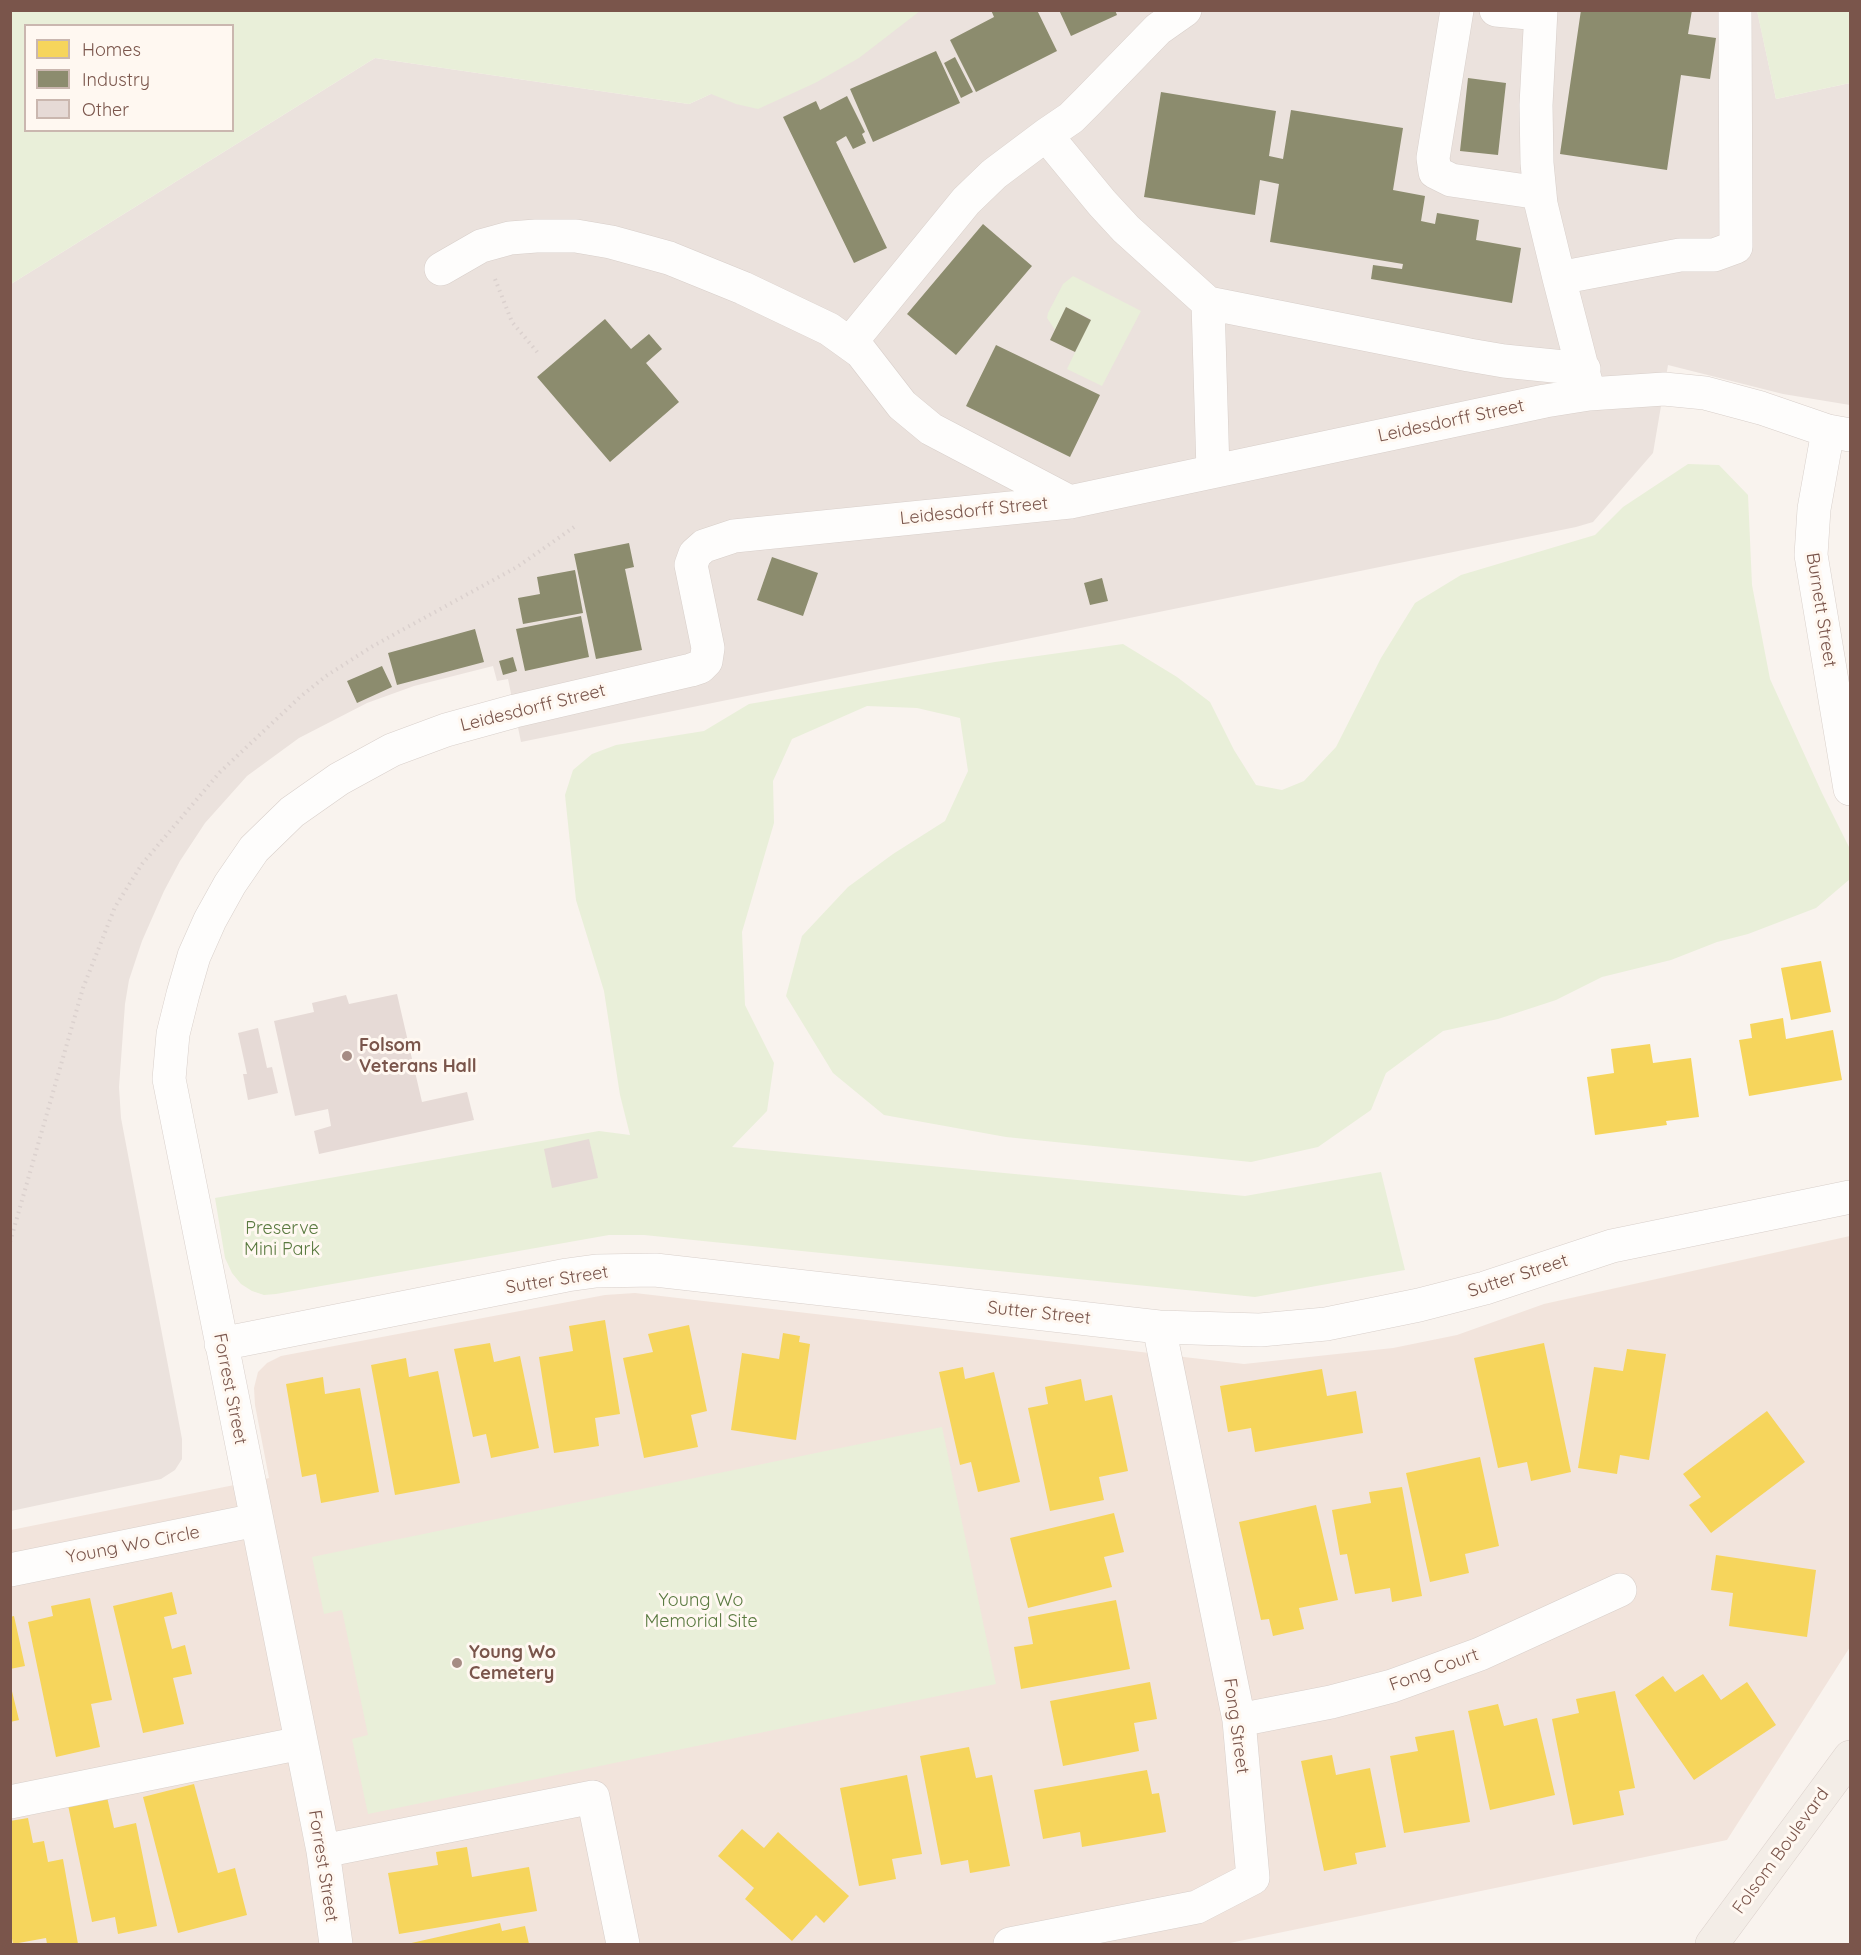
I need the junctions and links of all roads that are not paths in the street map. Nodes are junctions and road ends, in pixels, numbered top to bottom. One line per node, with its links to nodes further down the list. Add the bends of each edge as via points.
1 (1185, 10): 6 (street)
2 (1457, 10): 8 (street, via 1433,158 1435,172 1451,180)
3 (1496, 10): 5 (street)
4 (1734, 10): 10 (street, via 1736,247 1714,255 1680,255)
5 (1540, 12): 8 (street, via 1536,105)
6 (1152, 20): 7 (street, via 1087,102)
7 (1046, 135): 11 (street, via 1126,229); 12 (street, via 994,174 966,201)
8 (1540, 193): 10 (street)
9 (441, 269): 12 (street, via 481,246 510,238 576,236 611,242 669,258 743,288 808,318)
10 (1559, 278): 13 (street)
11 (1208, 303): 13 (street); 15 (street)
12 (850, 343): 16 (street, via 872,364 902,405 931,429)
13 (1586, 382): 14 (street, Leidesdorff Street, via 1705,393); 15 (street, Leidesdorff Street, via 1545,401)
14 (1840, 433): 17 (street, Burnett Street, via 1814,509 1811,555)
15 (1214, 471): 16 (street, Leidesdorff Street)
16 (1070, 502): 18 (street, Leidesdorff Street, via 715,541 695,554 691,565 708,648 706,661 700,667 515,711 393,750 339,779 292,812)
17 (1851, 789)
18 (254, 849): 21 (street, Forrest Street, via 230,884 194,956 173,1034 169,1079)
19 (1851, 1197): 20 (street, Sutter Street, via 1612,1246 1485,1288 1326,1324 1260,1330)
20 (1159, 1326): 21 (street, Sutter Street, via 655,1270 596,1271); 25 (street, Fong Street)
21 (221, 1344): 22 (street, Forrest Street)
22 (256, 1520): 23 (street, Young Wo Circle); 26 (street, Forrest Street)
23 (10, 1570)
24 (1620, 1590): 25 (street, Fong Court, via 1480,1654 1392,1686)
25 (1239, 1720): 32 (street, Fong Street, via 1253,1878 1197,1907)
26 (301, 1743): 28 (street); 29 (street, Forrest Street)
27 (1851, 1757): 33 (main road, Folsom Boulevard)
28 (10, 1802)
29 (323, 1851): 30 (street, Forrest Street); 31 (street, via 593,1797)
30 (336, 1944)
31 (623, 1944)
32 (1010, 1944)
33 (1712, 1944)

